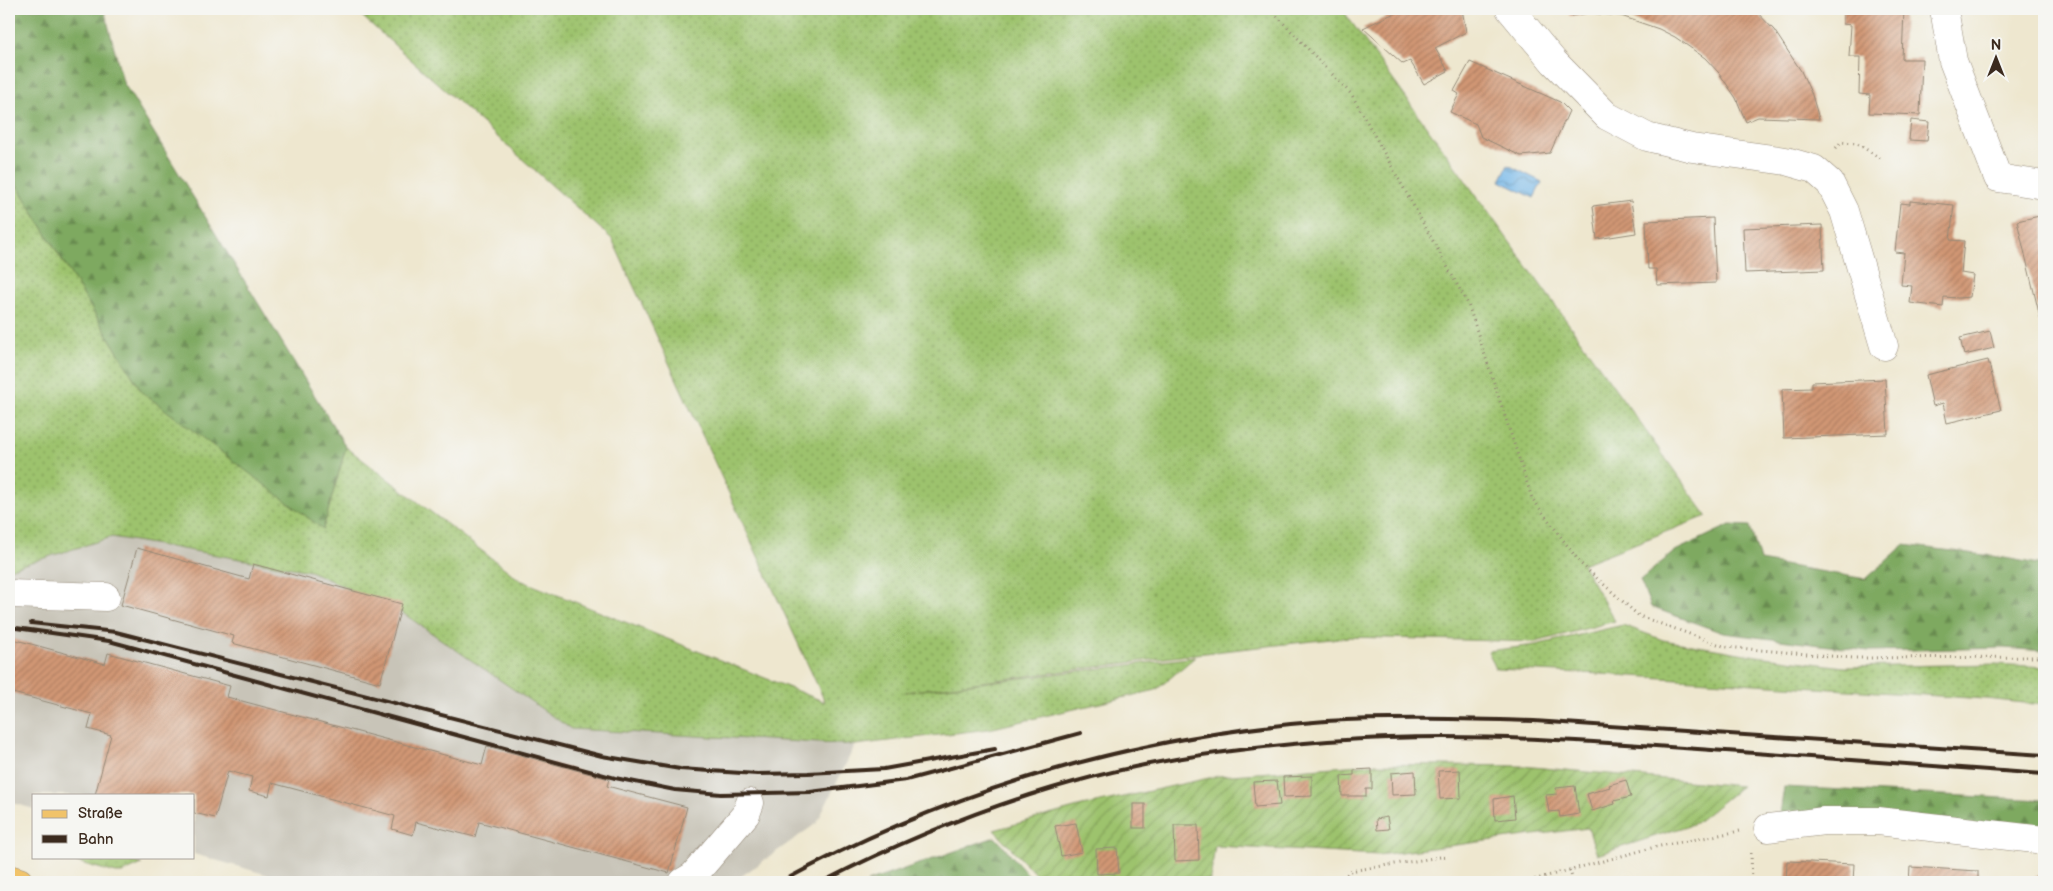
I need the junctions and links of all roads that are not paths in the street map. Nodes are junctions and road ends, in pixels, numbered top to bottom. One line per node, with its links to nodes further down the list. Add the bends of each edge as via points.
1 (1510, 9): 4 (street, via 1554,62 1607,116 1647,137 1692,148 1786,161 1814,170 1830,183 1840,201)
2 (1944, 9): 3 (street, via 1953,61 1998,178)
3 (2044, 185)
4 (1884, 346)
5 (9, 594): 6 (street)
6 (106, 597)
7 (750, 804): 12 (street, via 746,814 693,876)
8 (1768, 828): 9 (street, via 1824,821 1878,821)
9 (2044, 840)
10 (9, 879): 11 (main road)
11 (19, 882)
12 (683, 882)

